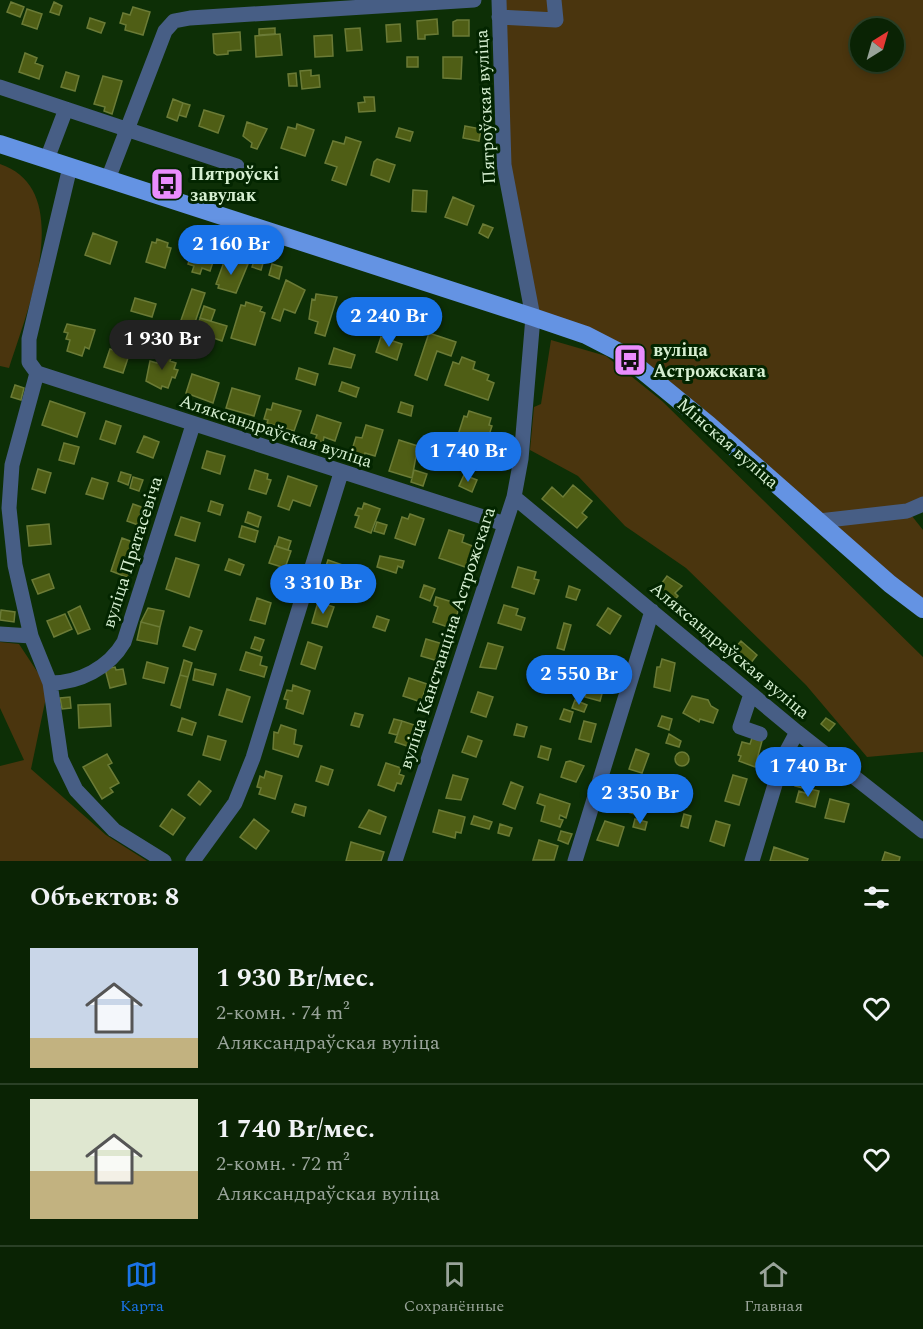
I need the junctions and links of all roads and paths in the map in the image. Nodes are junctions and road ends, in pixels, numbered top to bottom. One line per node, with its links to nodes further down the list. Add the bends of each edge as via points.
1 (474, 0): 7 (street, via 182,18 165,31)
2 (499, 0): 4 (street, Пятроўская вуліца)
3 (554, 0): 4 (street, via 556,20)
4 (499, 17): 13 (street, Пятроўская вуліца, via 504,165)
5 (0, 87): 6 (street)
6 (66, 109): 7 (street); 9 (street)
7 (128, 129): 10 (street); 12 (street)
8 (0, 144): 9 (main road, Мінская вуліца)
9 (47, 159): 11 (main road, Мінская вуліца)
10 (237, 166)
11 (70, 167): 12 (main road, Мінская вуліца); 14 (street, via 29,339 30,362)
12 (108, 179): 13 (main road, Мінская вуліца)
13 (533, 316): 17 (street, вуліца Канстанціна Астрожскага, via 522,449); 19 (main road, Мінская вуліца, via 586,335 621,353)
14 (37, 373): 15 (street, Аляксандраўская вуліца); 24 (street, via 12,465 9,500 15,565)
15 (193, 425): 16 (street, Аляксандраўская вуліца); 25 (street, вуліца Пратасевіча, via 124,642 111,658 84,677 68,683)
16 (341, 473): 20 (street, Аляксандраўская вуліца); 31 (street, via 253,758 235,803)
17 (514, 496): 20 (street, вуліца Канстанціна Астрожскага); 22 (street, Аляксандраўская вуліца)
18 (923, 504): 19 (street, via 907,511)
19 (819, 521): 21 (main road, Мінская вуліца)
20 (505, 524): 32 (street, вуліца Канстанціна Астрожскага)
21 (923, 609)
22 (652, 611): 26 (street, Аляксандраўская вуліца); 33 (street)
23 (0, 634): 24 (street)
24 (31, 636): 25 (street)
25 (50, 683): 30 (street, via 61,759 76,790 114,830)
26 (751, 694): 27 (street, Аляксандраўская вуліца); 28 (street, via 740,727)
27 (797, 732): 29 (street, Аляксандраўская вуліца); 34 (street, via 783,758)
28 (760, 734)
29 (923, 831)
30 (164, 861)
31 (193, 861)
32 (395, 861)
33 (575, 861)
34 (752, 861)

